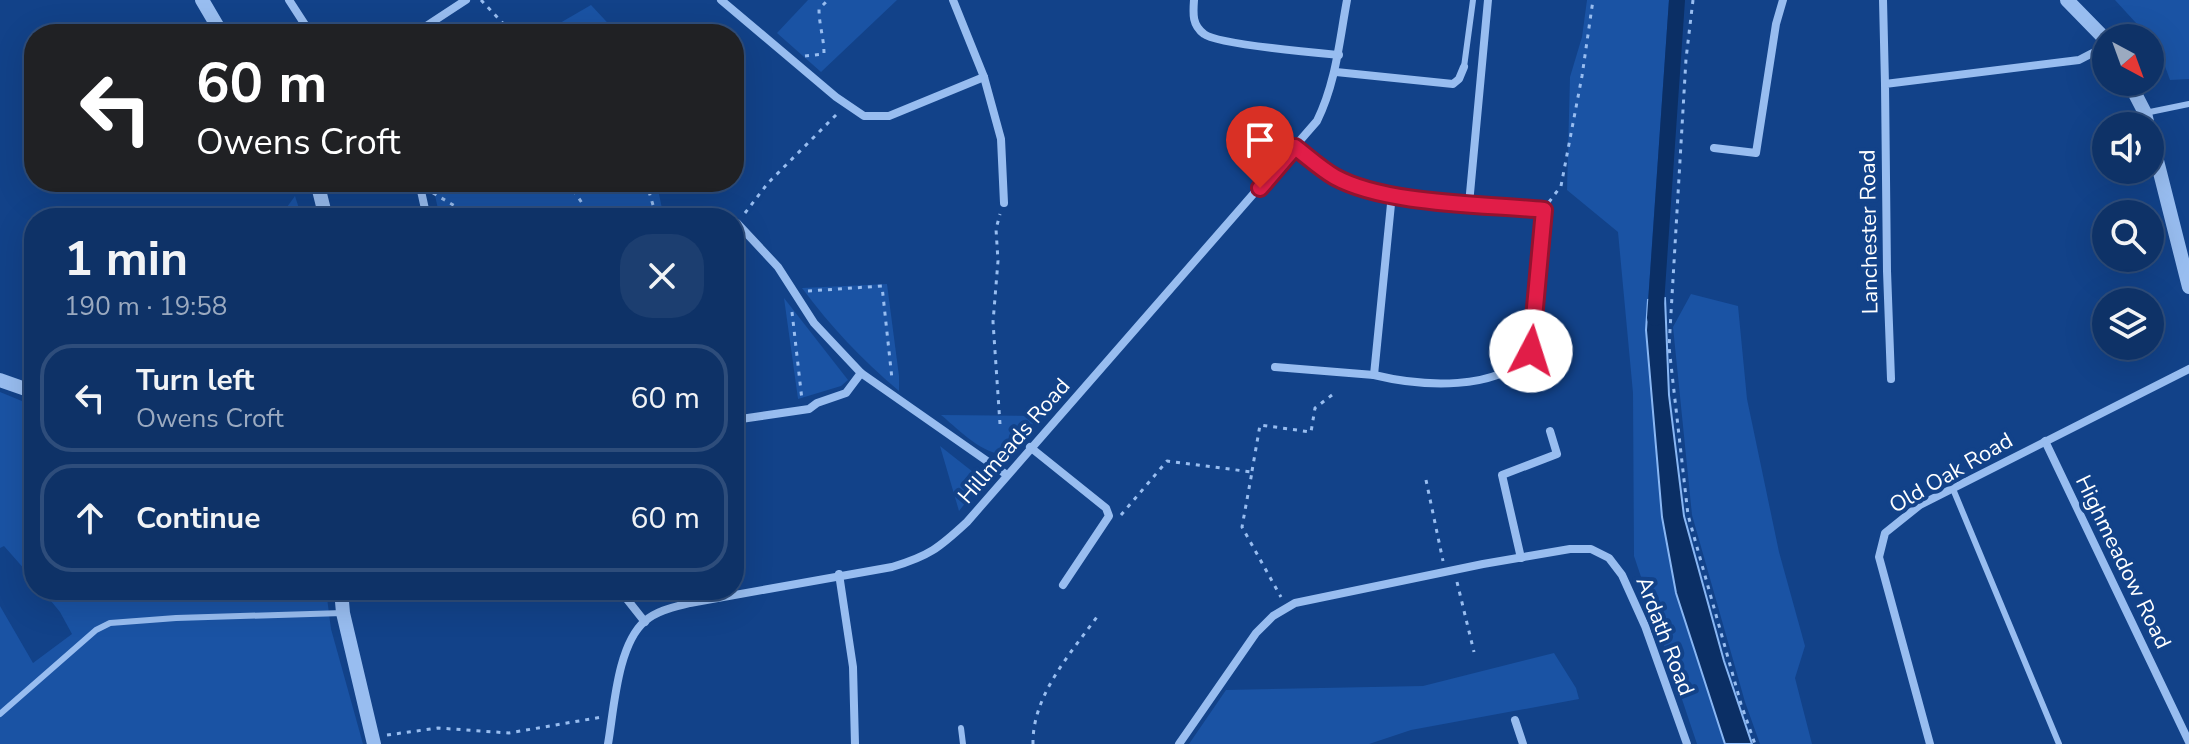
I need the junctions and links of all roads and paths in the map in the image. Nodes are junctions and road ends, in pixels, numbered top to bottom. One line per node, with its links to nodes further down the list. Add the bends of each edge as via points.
1 (202, 0): 17 (street)
2 (289, 0): 18 (street)
3 (466, 0): 19 (street)
4 (481, 0): 20 (path)
5 (721, 0): 24 (street)
6 (828, 0): 24 (path, via 819,9 824,54)
7 (953, 0): 27 (street)
8 (1194, 0): 23 (street, via 1195,25 1209,37)
9 (1347, 0): 23 (street, Hillmeads Road)
10 (1473, 0): 25 (lane)
11 (1488, 0): 38 (street)
12 (1593, 0): 40 (path, via 1561,186)
13 (1693, 0): 91 (path, via 1669,347 1688,515)
14 (1783, 0): 33 (street, via 1756,153)
15 (1883, 0): 28 (street, Lanchester Road)
16 (2067, 0): 21 (street)
17 (216, 24)
18 (305, 24)
19 (429, 24)
20 (504, 24)
21 (2092, 28)
22 (2092, 52): 28 (street, via 2079,60)
23 (1339, 55): 26 (street, Hillmeads Road)
24 (789, 59): 30 (street)
25 (1464, 67): 26 (street, via 1453,84)
26 (1336, 72): 32 (street, Hillmeads Road, via 1317,121)
27 (984, 77): 30 (street, via 889,116 864,116); 37 (street, via 1001,139)
28 (1885, 84): 49 (street, Lanchester Road)
29 (2189, 104): 31 (lane)
30 (846, 105): 41 (path)
31 (2164, 114)
32 (1295, 147): 36 (street, via 1334,176); 59 (street, Hillmeads Road)
33 (1714, 148)
34 (2163, 184): 43 (street)
35 (432, 192): 39 (path)
36 (1392, 194): 38 (street); 48 (street)
37 (1004, 203): 56 (path, via 996,229 993,322)
38 (1469, 204): 40 (street)
39 (459, 208)
40 (1544, 210): 48 (street, via 1531,351 1523,362 1484,379 1443,385)
41 (744, 214)
42 (744, 231): 44 (street)
43 (2189, 287)
44 (793, 292): 47 (street); 52 (path, via 882,286); 54 (path)
45 (1275, 367): 48 (street)
46 (2189, 369): 58 (street, Old Oak Road)
47 (861, 373): 52 (street); 54 (street, via 846,393)
48 (1374, 375)
49 (1891, 379)
50 (0, 380): 51 (street)
51 (24, 388)
52 (894, 395): 61 (street)
53 (1332, 395): 60 (path, via 1315,408 1311,432 1260,425)
54 (803, 410): 55 (street)
55 (744, 419)
56 (1000, 424)
57 (1550, 431): 65 (street, via 1557,454 1502,475)
58 (2045, 441): 63 (street, Old Oak Road); 83 (street, Highmeadow Road)
59 (1030, 447): 61 (street, Hillmeads Road); 64 (street, via 1106,508)
60 (1252, 472): 64 (path, via 1167,461 1121,514); 73 (path, via 1242,527)
61 (1007, 475): 67 (street, Hillmeads Road, via 939,549 892,567)
62 (1426, 480): 66 (path)
63 (1953, 489): 92 (street, Old Oak Road, via 1896,522 1885,533 1879,557); 93 (lane)
64 (1109, 516): 68 (street)
65 (1521, 558): 66 (street, Ardath Road); 90 (street, Ardath Road, via 1591,549 1609,558 1645,626)
66 (1450, 571): 73 (street, Ardath Road); 77 (path)
67 (839, 574): 69 (street, Hillmeads Road); 85 (street, via 853,667)
68 (1063, 585)
69 (744, 592)
70 (342, 600): 74 (street)
71 (628, 600): 76 (street)
72 (705, 600): 76 (street, Hillmeads Road, via 664,610)
73 (1287, 608): 88 (street, Ardath Road, via 1256,633)
74 (343, 613): 78 (lane, via 110,623); 82 (street)
75 (1099, 614): 87 (path, via 1042,702)
76 (645, 622): 79 (street, via 627,648)
77 (1474, 652)
78 (0, 714)
79 (613, 715): 82 (path, via 509,733 415,729); 84 (street)
80 (1515, 720): 89 (street)
81 (961, 728): 86 (lane)
82 (374, 741)
83 (2189, 742)
84 (608, 744)
85 (855, 744)
86 (963, 744)
87 (1033, 744)
88 (1179, 744)
89 (1523, 744)
90 (1687, 744)
91 (1755, 744)
92 (1930, 744)
93 (2059, 744)

